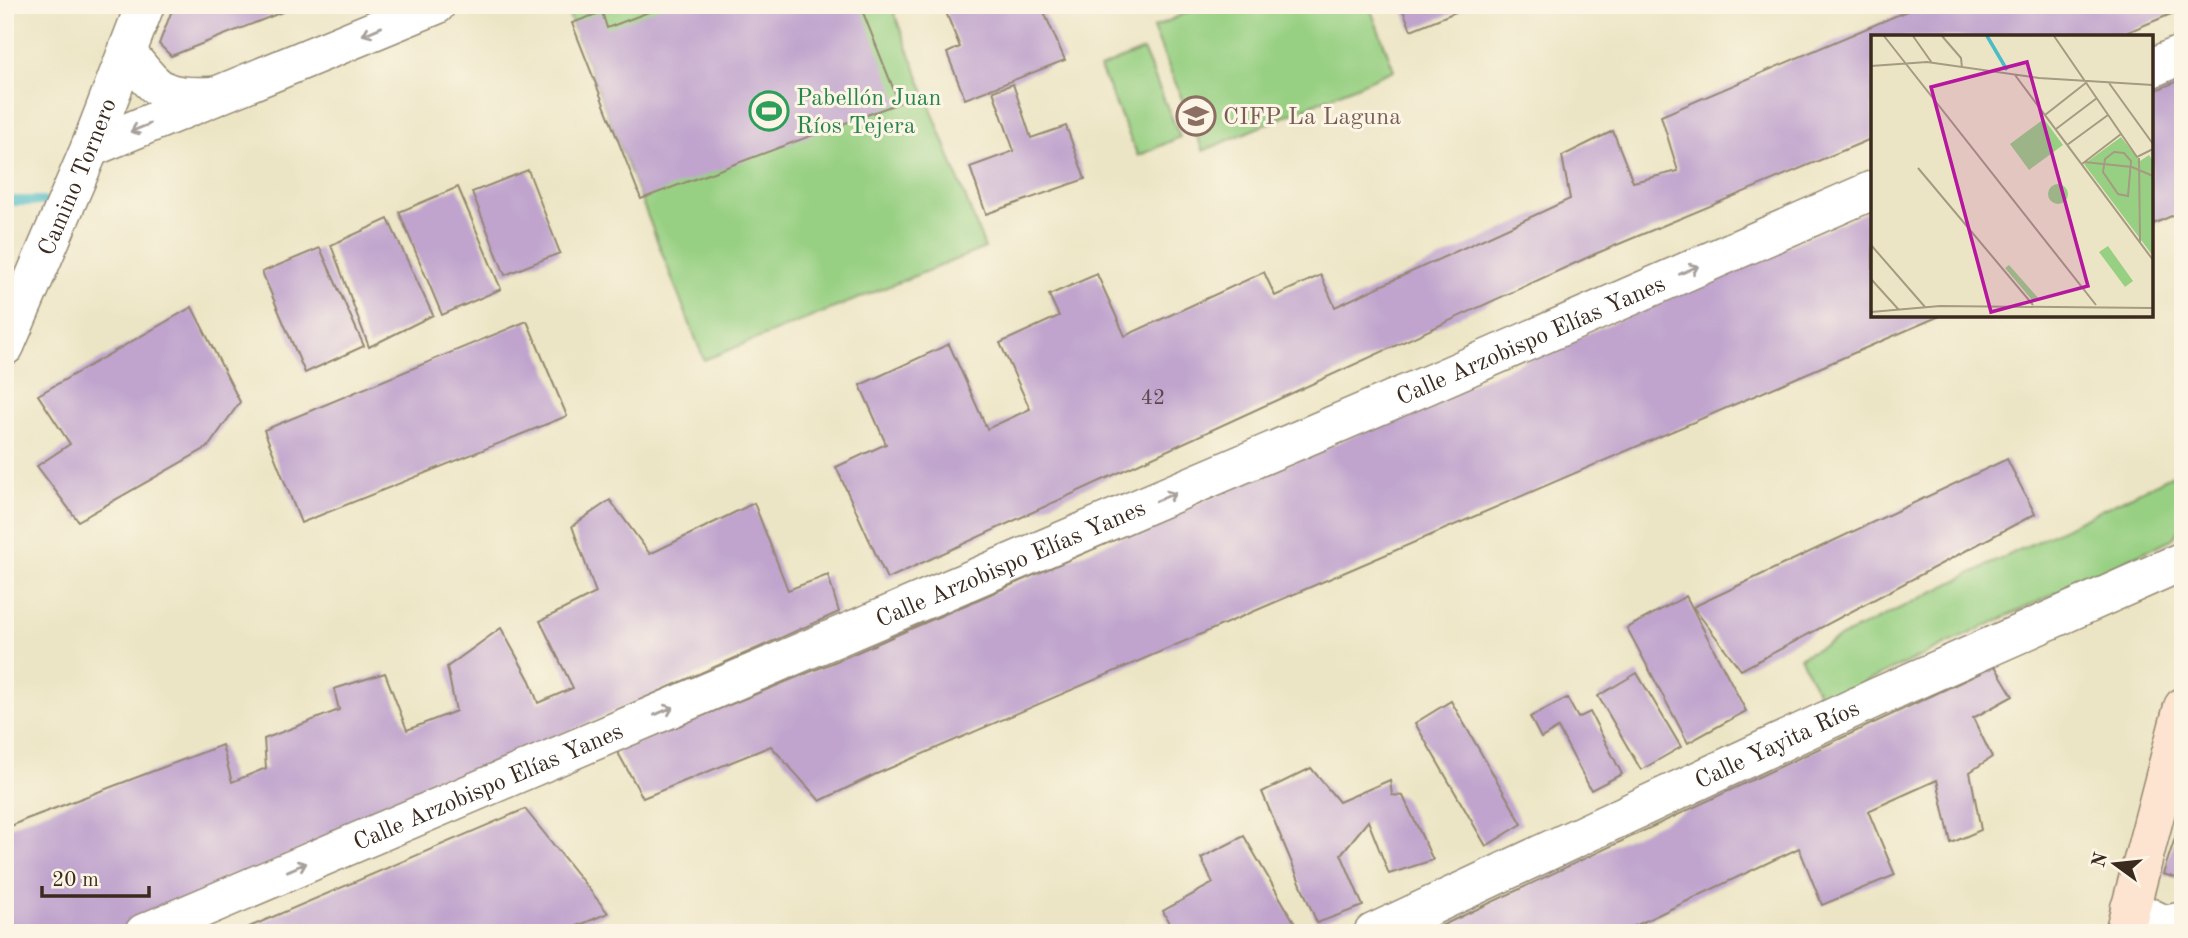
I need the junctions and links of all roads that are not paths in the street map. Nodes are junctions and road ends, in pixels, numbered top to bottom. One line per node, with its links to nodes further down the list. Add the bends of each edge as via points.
1 (145, 5): 3 (street, Camino Tornero)
2 (436, 5): 6 (street, one-way to 6)
3 (127, 53): 6 (street, via 155,87 180,97); 7 (street, Camino Tornero)
4 (2183, 54): 5 (street)
5 (2153, 67)
6 (218, 96): 7 (street, one-way to 7)
7 (90, 148): 9 (street, Camino Tornero)
8 (1871, 191): 14 (street, Calle Arzobispo Elías Yanes, one-way to 8)
9 (5, 346)
10 (2183, 561): 15 (street, Calle Yayita Ríos, via 1877,696)
11 (2183, 707): 12 (main road)
12 (2127, 920): 13 (street)
13 (2170, 926)
14 (144, 933)
15 (1373, 933)

